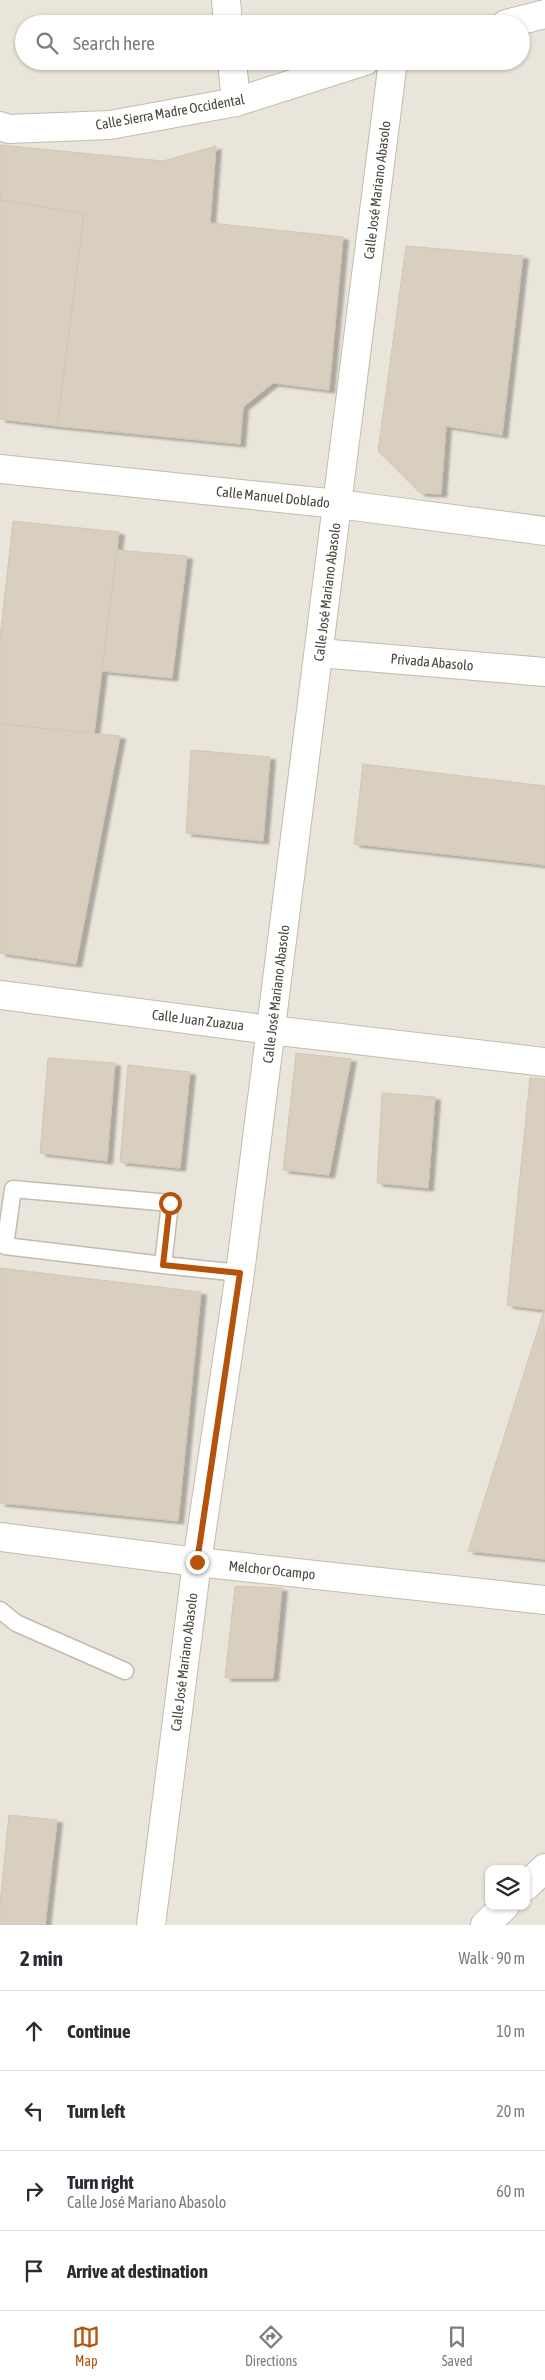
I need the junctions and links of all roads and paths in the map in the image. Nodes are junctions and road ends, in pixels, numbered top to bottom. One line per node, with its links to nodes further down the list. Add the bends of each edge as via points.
1 (226, 0): 3 (street)
2 (545, 14): 4 (street)
3 (227, 15)
4 (530, 18)
5 (233, 70): 8 (street)
6 (337, 70): 8 (street, Calle Sierra Madre Occidental)
7 (392, 70): 11 (street, Calle José Mariano Abasolo)
8 (236, 102): 9 (street, Calle Sierra Madre Occidental, via 110,125 10,129)
9 (0, 126)
10 (0, 469): 11 (street, Calle Manuel Doblado)
11 (338, 504): 12 (street, Calle Manuel Doblado); 13 (street, Calle José Mariano Abasolo)
12 (545, 530)
13 (319, 653): 14 (street, Privada Abasolo); 16 (street, Calle José Mariano Abasolo)
14 (545, 672)
15 (0, 995): 16 (street, Calle Juan Zuazua)
16 (271, 1030): 17 (street, Calle Juan Zuazua); 19 (street, Calle José Mariano Abasolo)
17 (545, 1062)
18 (163, 1265): 18 (lane, via 5,1246 13,1189 170,1203); 19 (lane)
19 (240, 1273): 21 (street, Calle José Mariano Abasolo)
20 (0, 1536): 21 (street, Melchor Ocampo)
21 (197, 1562): 22 (street, Melchor Ocampo); 28 (street, Calle José Mariano Abasolo)
22 (545, 1600)
23 (0, 1610): 24 (lane, via 16,1623)
24 (125, 1672)
25 (545, 1868): 26 (street)
26 (530, 1882)
27 (501, 1910): 29 (street)
28 (151, 1925)
29 (485, 1925)

